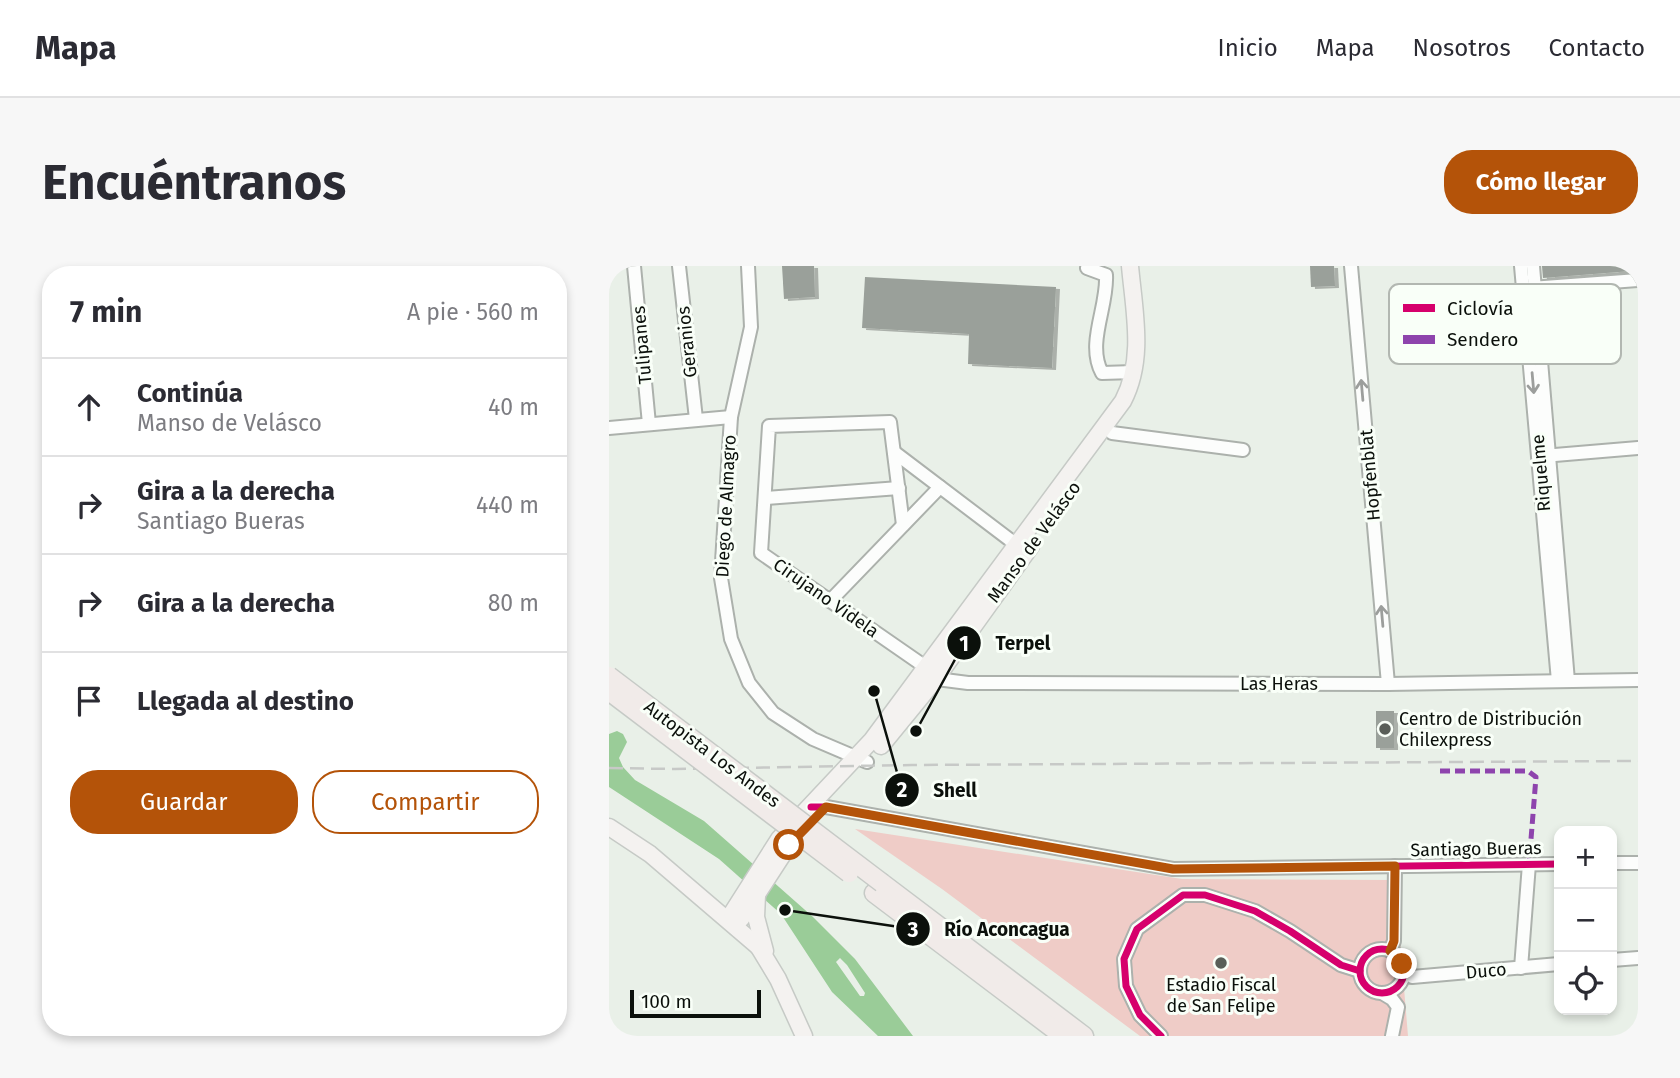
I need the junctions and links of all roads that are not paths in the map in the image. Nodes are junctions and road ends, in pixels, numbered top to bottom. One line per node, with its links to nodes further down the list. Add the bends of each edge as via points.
1 (634, 266): 18 (street, Tulipanes)
2 (679, 266): 17 (street, Geranios)
3 (748, 266): 16 (street, Diego de Almagro, via 751,327)
4 (1130, 266): 15 (main road, Manso de Velásco)
5 (1140, 266): 20 (main road, Manso de Velásco, via 1144,372 1134,401)
6 (1351, 266): 35 (street, Hopfenblat, one-way to 6)
7 (1521, 266): 11 (street, Riquelme)
8 (1534, 266): 12 (street, Riquelme)
9 (1087, 268): 15 (street, via 1106,275 1096,362 1102,373)
10 (1638, 280): 13 (street)
11 (1528, 284)
12 (1531, 284)
13 (1584, 284)
14 (1537, 364): 24 (street, Riquelme)
15 (1134, 372): 29 (main road, Manso de Velásco, via 1117,410)
16 (731, 417): 17 (street); 37 (street, Diego de Almagro, via 721,578 738,660 773,713 800,732)
17 (696, 419): 18 (street)
18 (649, 424): 19 (street)
19 (609, 428)
20 (1112, 433): 22 (street); 31 (main road, Manso de Velásco)
21 (1638, 448): 24 (street)
22 (1243, 450)
23 (894, 452): 25 (street); 26 (street); 27 (street, Cirujano Videla, via 890,422 769,426)
24 (1545, 456): 34 (street, Riquelme)
25 (940, 487): 28 (street); 29 (street)
26 (899, 488): 27 (street); 28 (street)
27 (766, 498): 30 (street, Cirujano Videla, via 761,553)
28 (903, 525): 30 (street)
29 (1018, 546): 31 (main road, Manso de Velásco)
30 (830, 601): 31 (street, Cirujano Videla)
31 (928, 674): 35 (street, Las Heras, via 968,683); 37 (main road, Manso de Velásco)
32 (609, 676): 45 (highway, Autopista Los Andes, bridge)
33 (1638, 680): 34 (street, Las Heras)
34 (1563, 681): 35 (street, Las Heras)
35 (1388, 684)
36 (609, 691): 45 (highway, Autopista Los Andes, bridge)
37 (862, 760): 38 (main road, Manso de Velásco)
38 (819, 807): 44 (street, Santiago Bueras, via 1173,869); 46 (main road, Manso de Velásco, via 784,842)
39 (609, 827): 47 (main road, via 650,853)
40 (1617, 863): 41 (street)
41 (1638, 863)
42 (1529, 864): 43 (street, Santiago Bueras); 44 (street, Santiago Bueras); 53 (street)
43 (1554, 864)
44 (1395, 866): 48 (street)
45 (878, 888): 59 (highway, Autopista Los Andes); 60 (highway, Autopista Los Andes)
46 (750, 895): 47 (main road, Manso de Velásco); 49 (main road)
47 (733, 919): 49 (main road)
48 (1390, 951): 54 (street, via 1378,950 1367,956); 55 (street, via 1402,964)
49 (764, 954): 58 (main road)
50 (1638, 958): 51 (street)
51 (1617, 960)
52 (1554, 965): 53 (street, Duco)
53 (1521, 968): 55 (street, Duco)
54 (1360, 971): 56 (street, via 1369,989); 61 (street, via 1341,965 1255,911 1205,895 1183,895 1137,929 1124,959 1126,986 1140,1015)
55 (1407, 979): 56 (street); 57 (street)
56 (1382, 993): 57 (street)
57 (1398, 1007): 62 (street)
58 (804, 1036)
59 (1063, 1036)
60 (1084, 1036)
61 (1161, 1036)
62 (1392, 1036)

